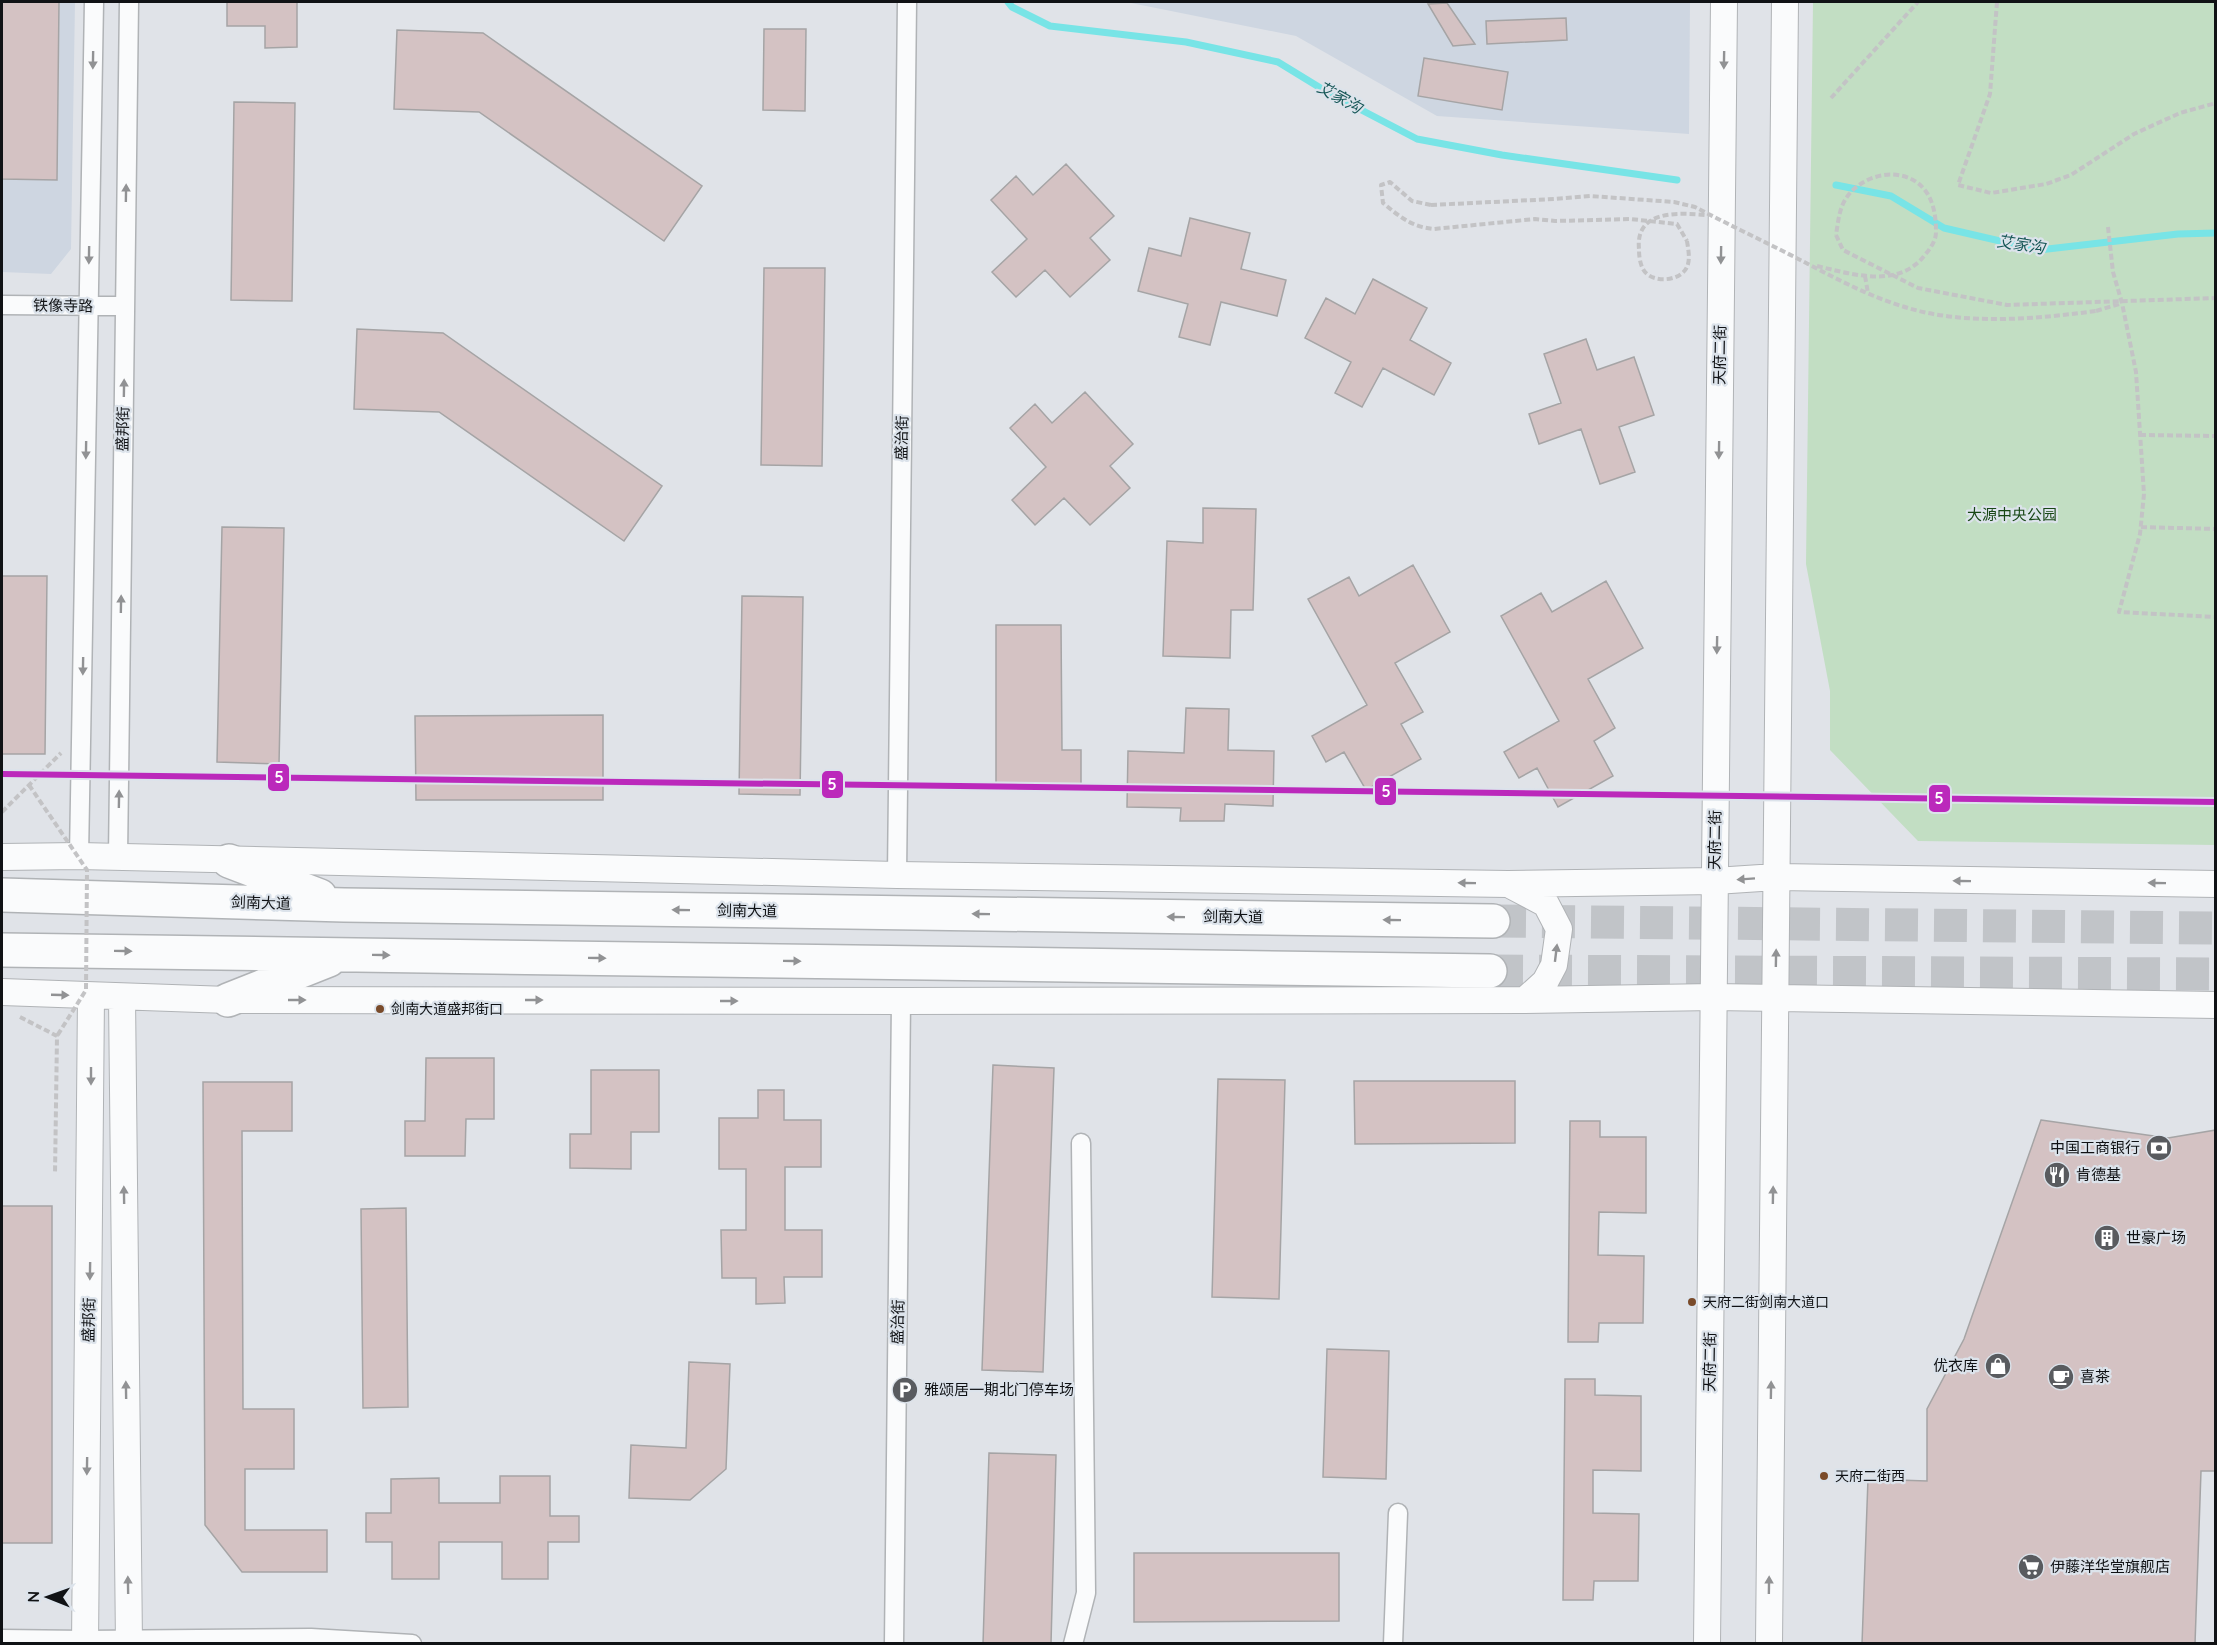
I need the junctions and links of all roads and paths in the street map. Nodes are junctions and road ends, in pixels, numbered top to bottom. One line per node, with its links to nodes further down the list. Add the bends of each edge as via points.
1 (94, 2): 19 (street, one-way to 19)
2 (129, 2): 18 (street, 盛邦街, one-way to 2)
3 (907, 2): 32 (street, 盛治街)
4 (1724, 2): 34 (main road, 天府二街, one-way to 34)
5 (1785, 2): 33 (main road)
6 (1918, 2): 8 (path)
7 (1997, 2): 9 (path, via 1990,94 1958,185 1991,192 2046,184 2071,175 2134,134 2180,113)
8 (1831, 98)
9 (2216, 103)
10 (1710, 215): 10 (path, bridge, via 1674,202 1590,195 1431,205 1412,201 1390,182 1381,185 1383,203 1418,228 1535,219 1630,219 1677,224 1687,241 1688,266 1680,275 1666,279 1644,271 1638,243 1644,226 1658,216 1675,213); 12 (path, bridge)
11 (2108, 227): 16 (path, via 2113,272)
12 (1810, 265): 13 (path, bridge); 14 (path, bridge)
13 (1865, 276): 14 (path, bridge); 16 (path, bridge, via 1877,277 1908,270 1930,250 1936,237 1936,220 1924,189 1898,175 1867,179 1845,200 1836,235 1843,250 1918,288 2007,305)
14 (1868, 293): 16 (path, bridge, via 1906,308 1951,316 2041,317 2096,311)
15 (2216, 298): 16 (path)
16 (2122, 303): 20 (path, via 2136,372)
17 (2, 305): 19 (street, 铁像寺路)
18 (125, 306): 19 (street, 铁像寺路); 30 (street, 盛邦街, one-way to 18)
19 (88, 307): 29 (street, one-way to 29)
20 (2140, 435): 21 (path); 22 (path, via 2144,494)
21 (2216, 436)
22 (2141, 527): 23 (path); 24 (path, via 2119,612)
23 (2216, 529)
24 (2216, 617)
25 (65, 749): 26 (path)
26 (29, 785): 27 (path); 53 (path, bridge, via 87,870 86,990)
27 (2, 812)
28 (2, 856): 29 (main road)
29 (79, 856): 30 (main road)
30 (118, 857): 31 (main road)
31 (229, 861): 32 (main road); 38 (highway)
32 (897, 875): 35 (main road, one-way to 32)
33 (1776, 877): 34 (main road, one-way to 34); 36 (main road, one-way to 33); 47 (main road, one-way to 33)
34 (1715, 881): 35 (main road); 46 (main road, 天府二街)
35 (1508, 884): 49 (main road, one-way to 35, via 1545,982 1554,965 1559,929 1546,904)
36 (2216, 884)
37 (2, 895): 38 (highway, 剑南大道)
38 (344, 905): 39 (highway, 剑南大道, one-way to 38)
39 (1493, 921)
40 (2, 950): 41 (highway, one-way to 41)
41 (345, 954): 42 (highway, one-way to 42); 48 (highway)
42 (1490, 971)
43 (2, 992): 44 (main road, one-way to 44)
44 (91, 996): 45 (main road); 58 (main road, 盛邦街, one-way to 58)
45 (122, 997): 48 (main road); 59 (main road, one-way to 45)
46 (1714, 997): 47 (main road); 49 (main road); 64 (main road, 天府二街)
47 (1775, 999): 51 (main road); 65 (main road, one-way to 47)
48 (228, 1000): 50 (main road, one-way to 50)
49 (1525, 1000): 50 (main road)
50 (901, 1001): 61 (street, 盛治街)
51 (2216, 1005)
52 (12, 1017): 53 (path, via 22,1017)
53 (57, 1036): 55 (path)
54 (1081, 1143): 62 (street, via 1086,1593)
55 (56, 1173)
56 (1398, 1513): 63 (street)
57 (2, 1638): 58 (street)
58 (85, 1642): 59 (street)
59 (129, 1642): 60 (street, via 311,1638)
60 (412, 1644)
61 (894, 1644)
62 (1073, 1644)
63 (1393, 1644)
64 (1707, 1644)
65 (1769, 1644)

